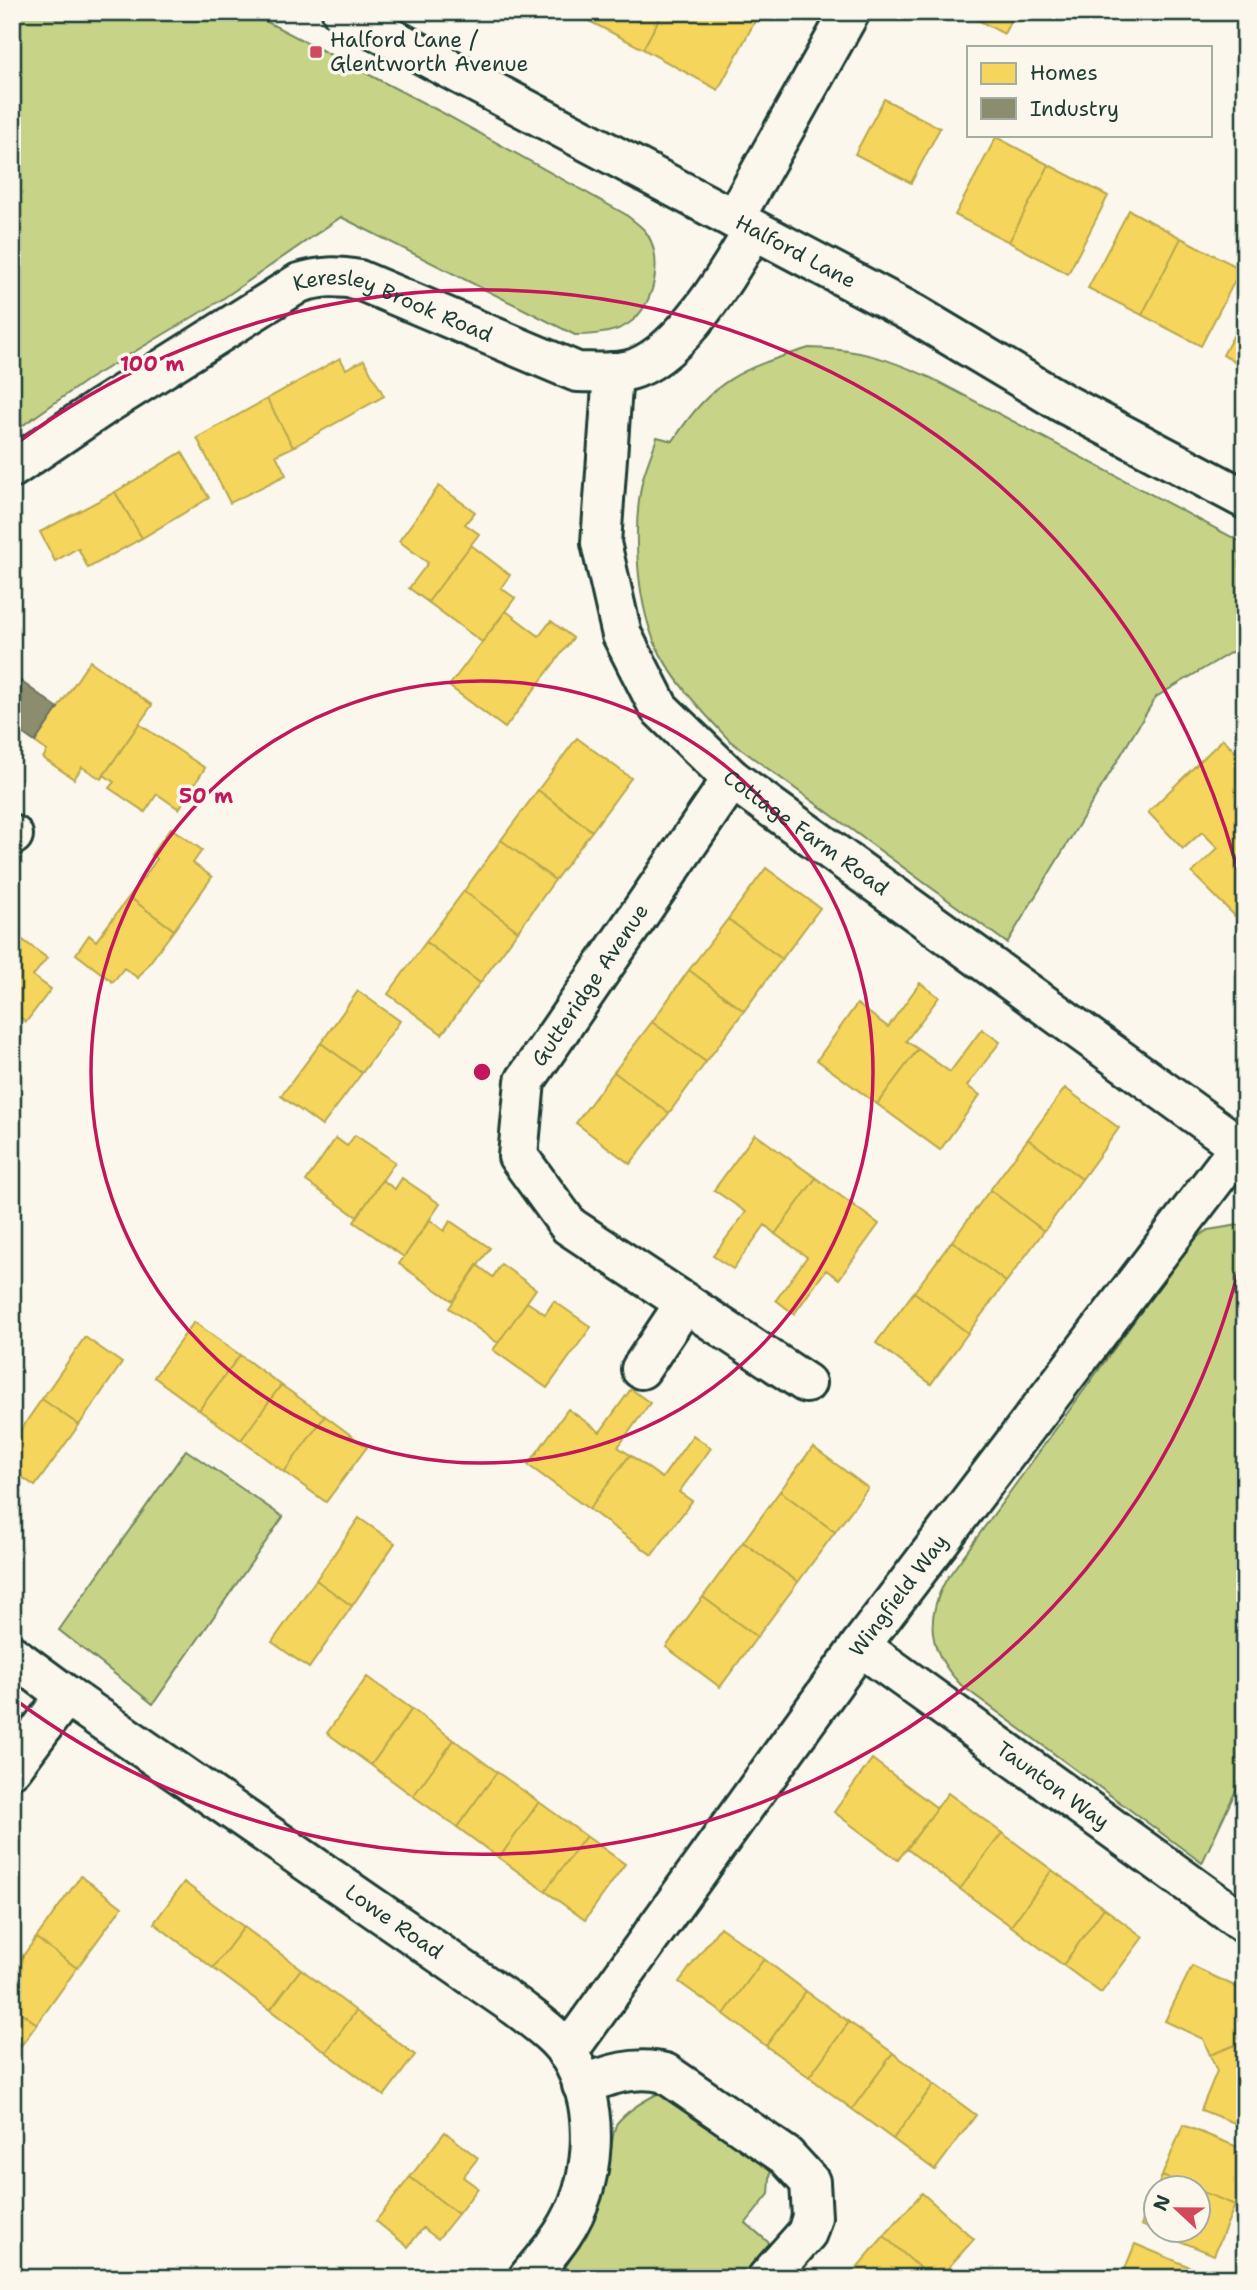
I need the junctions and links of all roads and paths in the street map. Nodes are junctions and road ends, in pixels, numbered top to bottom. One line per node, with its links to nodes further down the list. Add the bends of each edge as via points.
1 (342, 12): 3 (street, Halford Lane)
2 (850, 12): 3 (street, Keresley Brook Road)
3 (743, 225): 4 (street, Keresley Brook Road, via 733,265 684,332 660,355 634,369); 6 (street, Halford Lane, via 914,314 1063,403)
4 (613, 372): 5 (street, Keresley Brook Road, via 577,372 359,280 318,277 102,407); 7 (street, Cottage Farm Road, via 601,543 622,635 659,708)
5 (12, 468)
6 (1245, 499)
7 (732, 779): 8 (street, Cottage Farm Road); 9 (street, Gutteridge Avenue, via 525,1081 519,1144 518,1156 569,1226)
8 (1242, 1148): 12 (street, Wingfield Way)
9 (685, 1303): 10 (street); 11 (street, Gutteridge Avenue)
10 (641, 1369)
11 (806, 1383)
12 (860, 1646): 16 (street, Taunton Way); 17 (street, Wingfield Way)
13 (12, 1655): 14 (street, Lowe Road)
14 (66, 1695): 15 (street); 17 (street, Lowe Road, via 517,2007 545,2030)
15 (12, 1768)
16 (1245, 1924)
17 (575, 2069): 18 (street, via 590,2122 587,2175 563,2234); 19 (street, via 665,2073 800,2170 810,2182 813,2217 807,2233)
18 (528, 2278)
19 (767, 2278)

